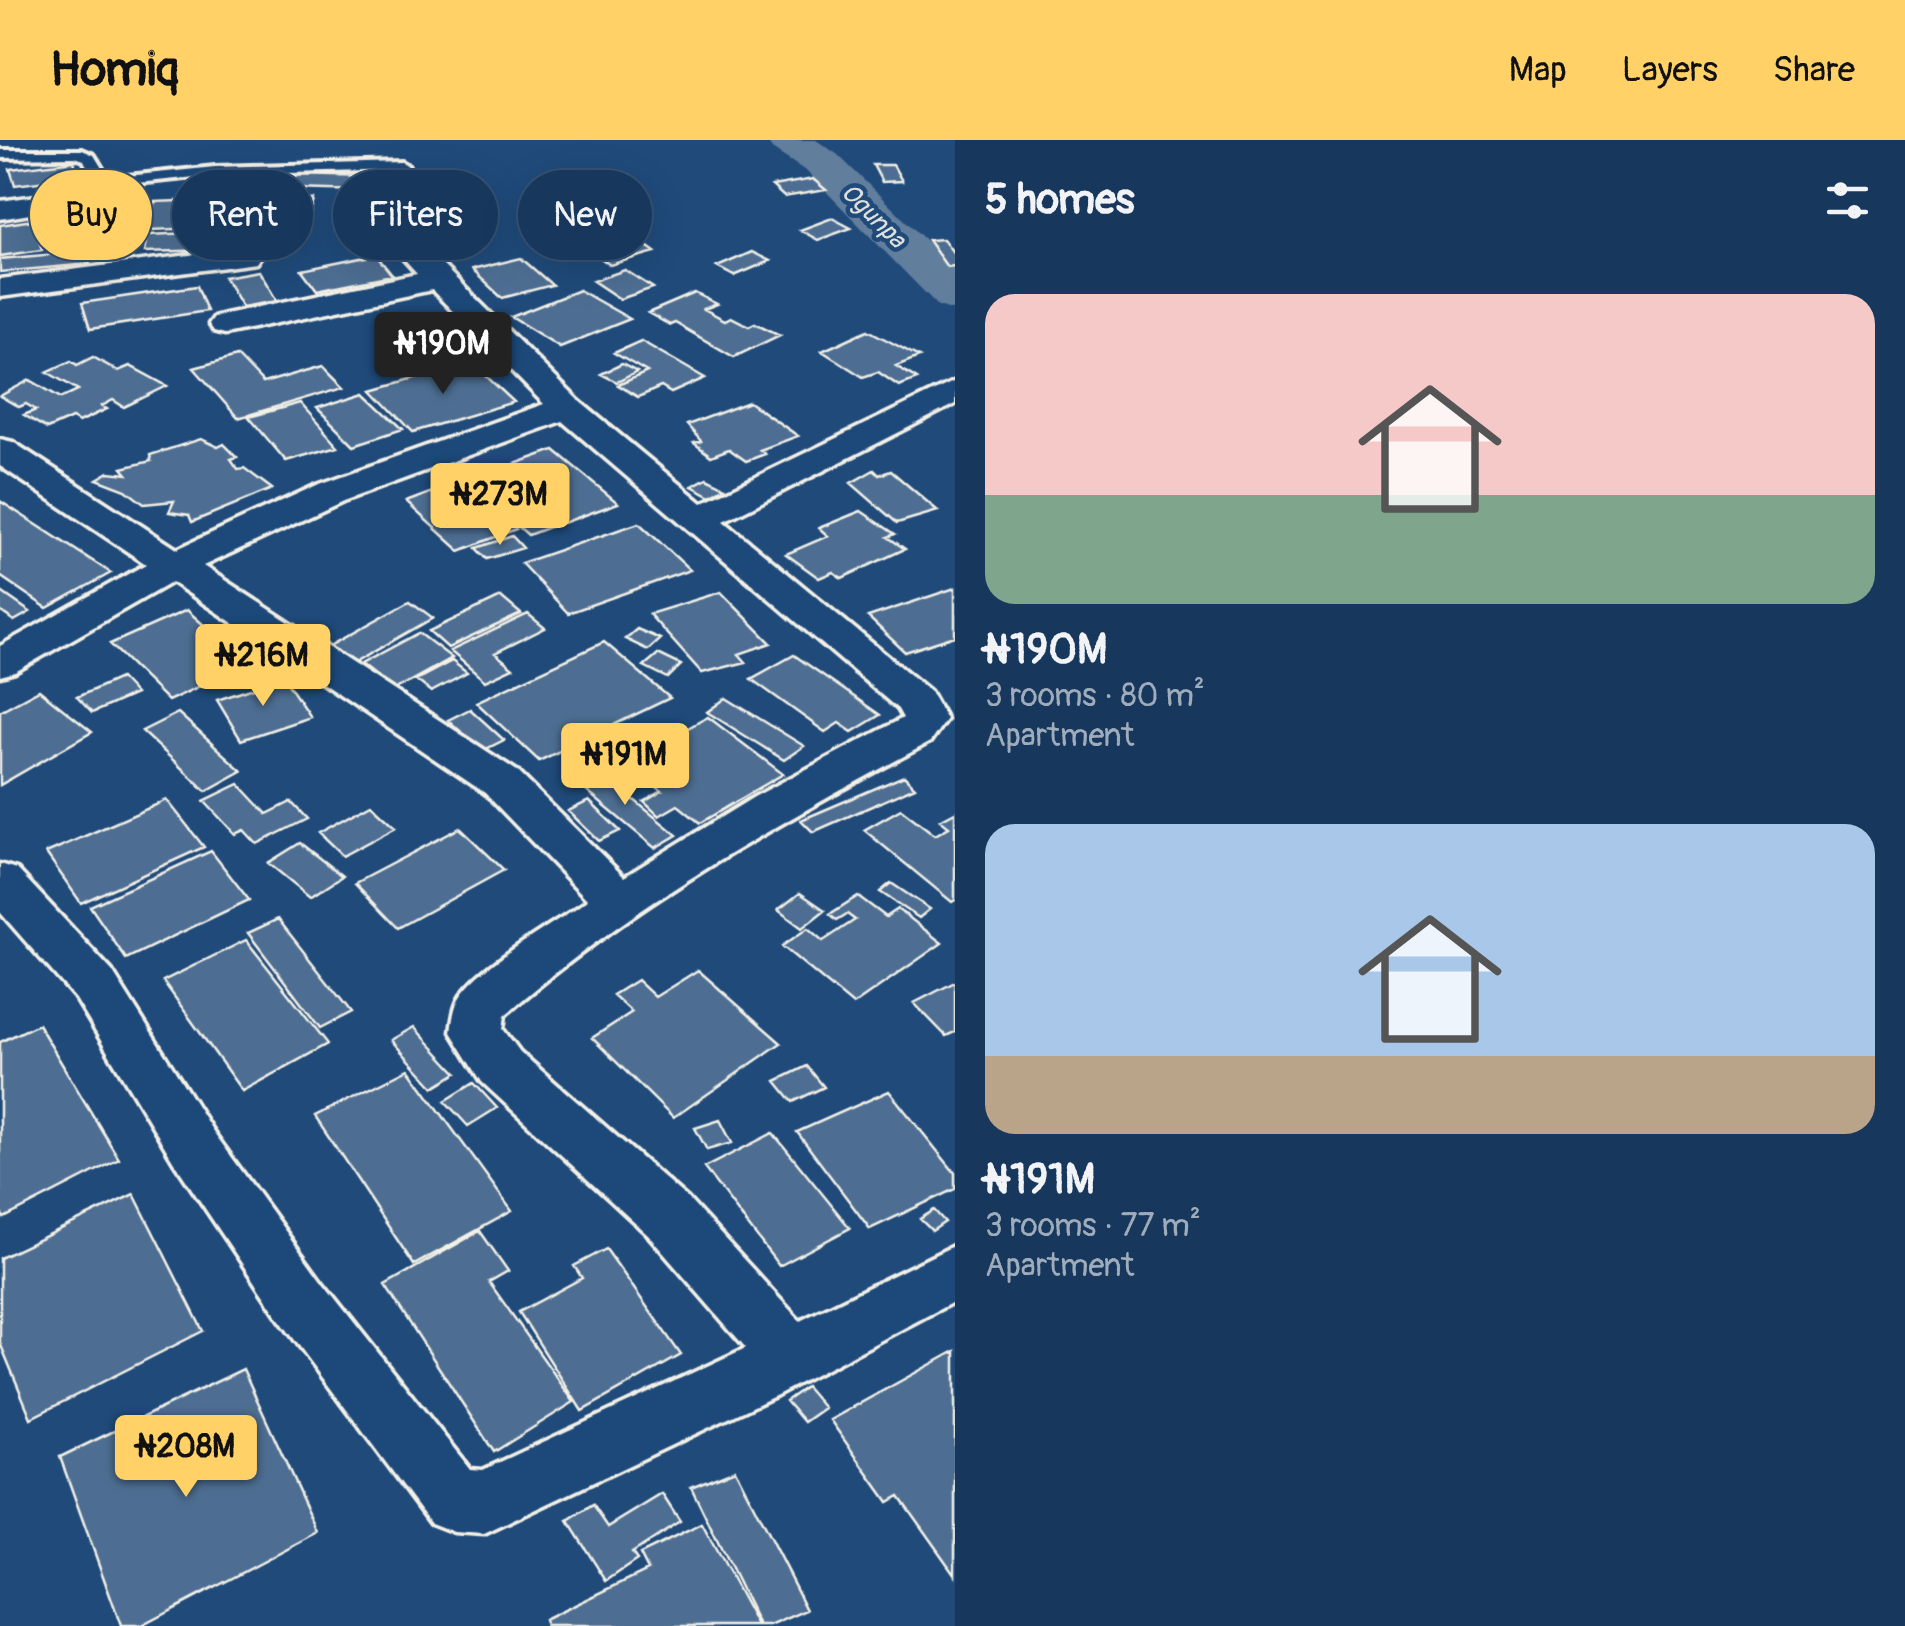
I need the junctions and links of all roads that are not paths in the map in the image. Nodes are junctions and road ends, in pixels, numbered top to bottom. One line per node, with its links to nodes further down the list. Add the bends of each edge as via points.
1 (0, 154): 2 (lane, via 77,153 108,182 215,171)
2 (402, 166)
3 (30, 206): 4 (street)
4 (0, 210)
5 (221, 260): 8 (street)
6 (420, 260): 7 (street)
7 (439, 279): 9 (street); 11 (street)
8 (0, 288)
9 (224, 324)
10 (955, 391): 13 (street)
11 (567, 408): 13 (street); 14 (street, via 330,493)
12 (0, 450): 14 (street)
13 (701, 518): 17 (street, via 915,702 926,719)
14 (172, 566): 15 (street); 17 (street, via 501,782)
15 (0, 662)
16 (0, 881): 19 (street, via 94,985 247,1224 454,1500 484,1502)
17 (620, 903): 19 (street, via 482,1006 477,1032 500,1068 668,1217)
18 (955, 1270): 19 (street)
19 (790, 1354)

